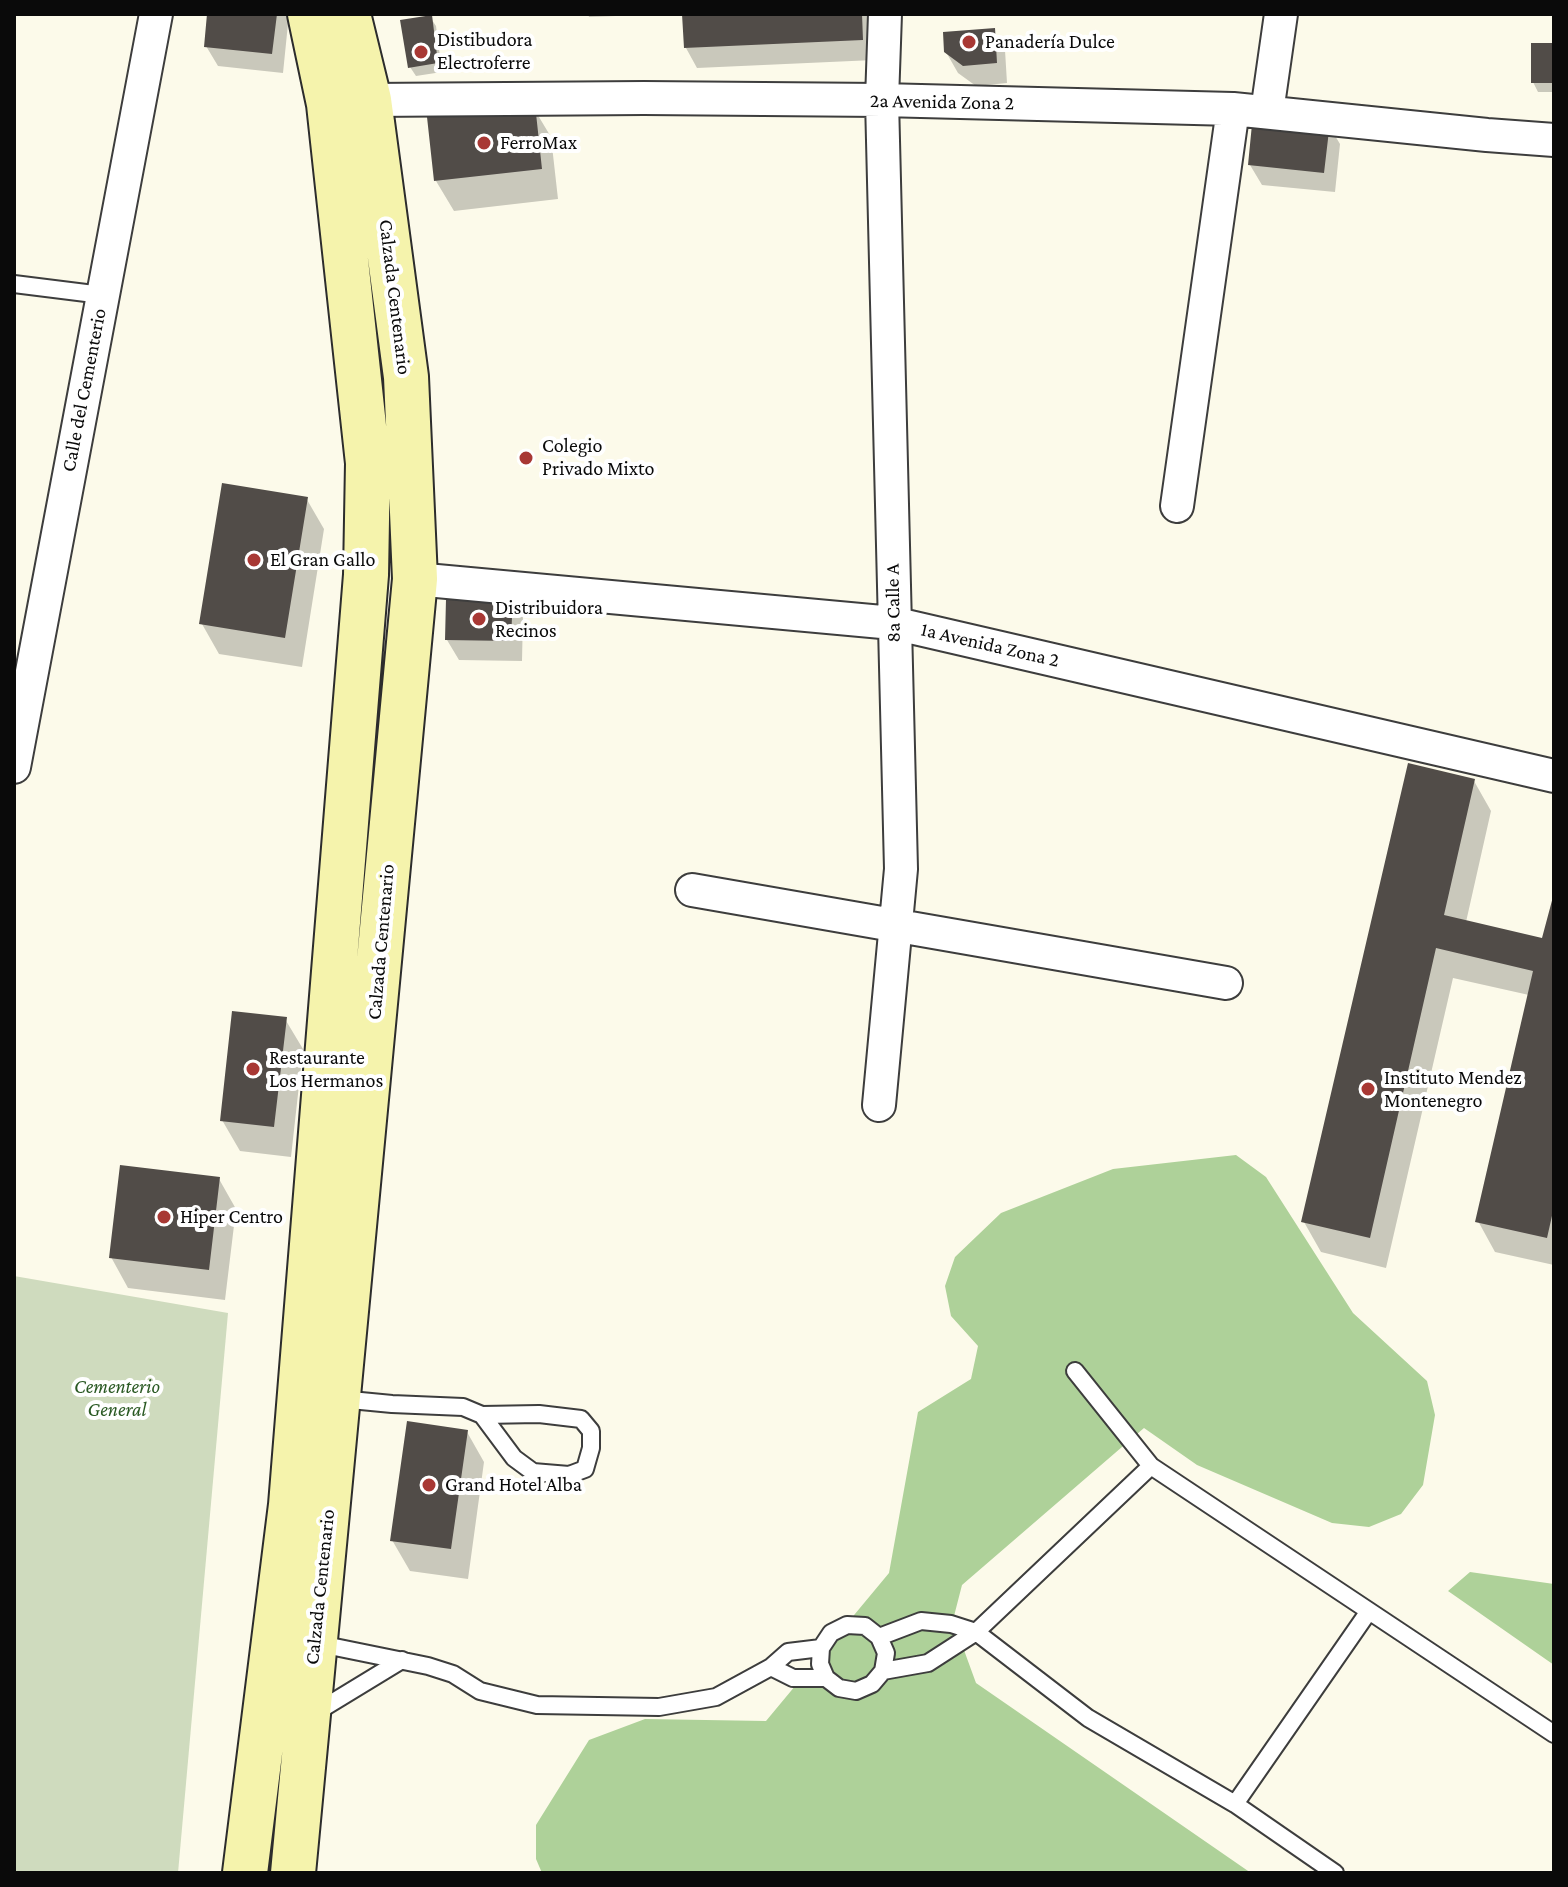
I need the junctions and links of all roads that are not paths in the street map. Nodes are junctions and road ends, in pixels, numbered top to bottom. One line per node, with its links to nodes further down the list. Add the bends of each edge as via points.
1 (156, 14): 12 (street, Calle del Cementerio)
2 (310, 14): 7 (main road, Calzada Centenario)
3 (348, 14): 7 (main road, Calzada Centenario)
4 (885, 14): 6 (street, 8a Calle A)
5 (1281, 14): 9 (street)
6 (882, 100): 7 (street, 2a Avenida Zona 2); 8 (street, 2a Avenida Zona 2); 15 (street, 8a Calle A)
7 (349, 102): 14 (main road, Calzada Centenario, via 406,377); 38 (main road, Calzada Centenario, via 368,463 366,575 291,1505)
8 (1233, 109): 9 (street, 2a Avenida Zona 2); 13 (street)
9 (1267, 112): 10 (street, 2a Avenida Zona 2)
10 (1554, 140)
11 (14, 284): 12 (lane)
12 (102, 295): 16 (street, Calle del Cementerio)
13 (1177, 506)
14 (415, 579): 15 (street, 1a Avenida Zona 2); 23 (main road, Calzada Centenario)
15 (893, 623): 17 (street, 1a Avenida Zona 2); 19 (street, 8a Calle A, via 901,869)
16 (14, 767)
17 (1554, 776)
18 (692, 890): 19 (street)
19 (895, 927): 20 (street); 21 (street, 8a Calle A)
20 (1226, 983)
21 (879, 1105)
22 (1075, 1371): 25 (lane)
23 (339, 1399): 24 (lane, via 463,1407); 29 (main road, Calzada Centenario)
24 (482, 1415): 24 (lane, via 581,1419 591,1431 585,1469 569,1475 533,1472 514,1458)
25 (1151, 1466): 26 (lane); 27 (lane)
26 (1369, 1611): 36 (lane); 37 (lane)
27 (976, 1632): 28 (lane, via 921,1621); 33 (lane, via 928,1663); 37 (lane, via 1088,1718)
28 (879, 1637): 30 (lane, via 865,1626 847,1625 831,1633); 33 (lane, via 886,1653)
29 (314, 1643): 31 (lane); 35 (main road, Calzada Centenario)
30 (821, 1648): 32 (lane, via 788,1652); 34 (lane)
31 (402, 1660): 32 (lane, via 453,1674 480,1691 537,1705 659,1707 716,1697); 35 (lane)
32 (771, 1667): 34 (lane, via 793,1678)
33 (883, 1671): 34 (lane, via 856,1691 839,1688)
34 (826, 1678)
35 (307, 1718): 39 (main road, Calzada Centenario)
36 (1554, 1734)
37 (1235, 1804): 40 (lane)
38 (245, 1873)
39 (293, 1873)
40 (1335, 1873)

